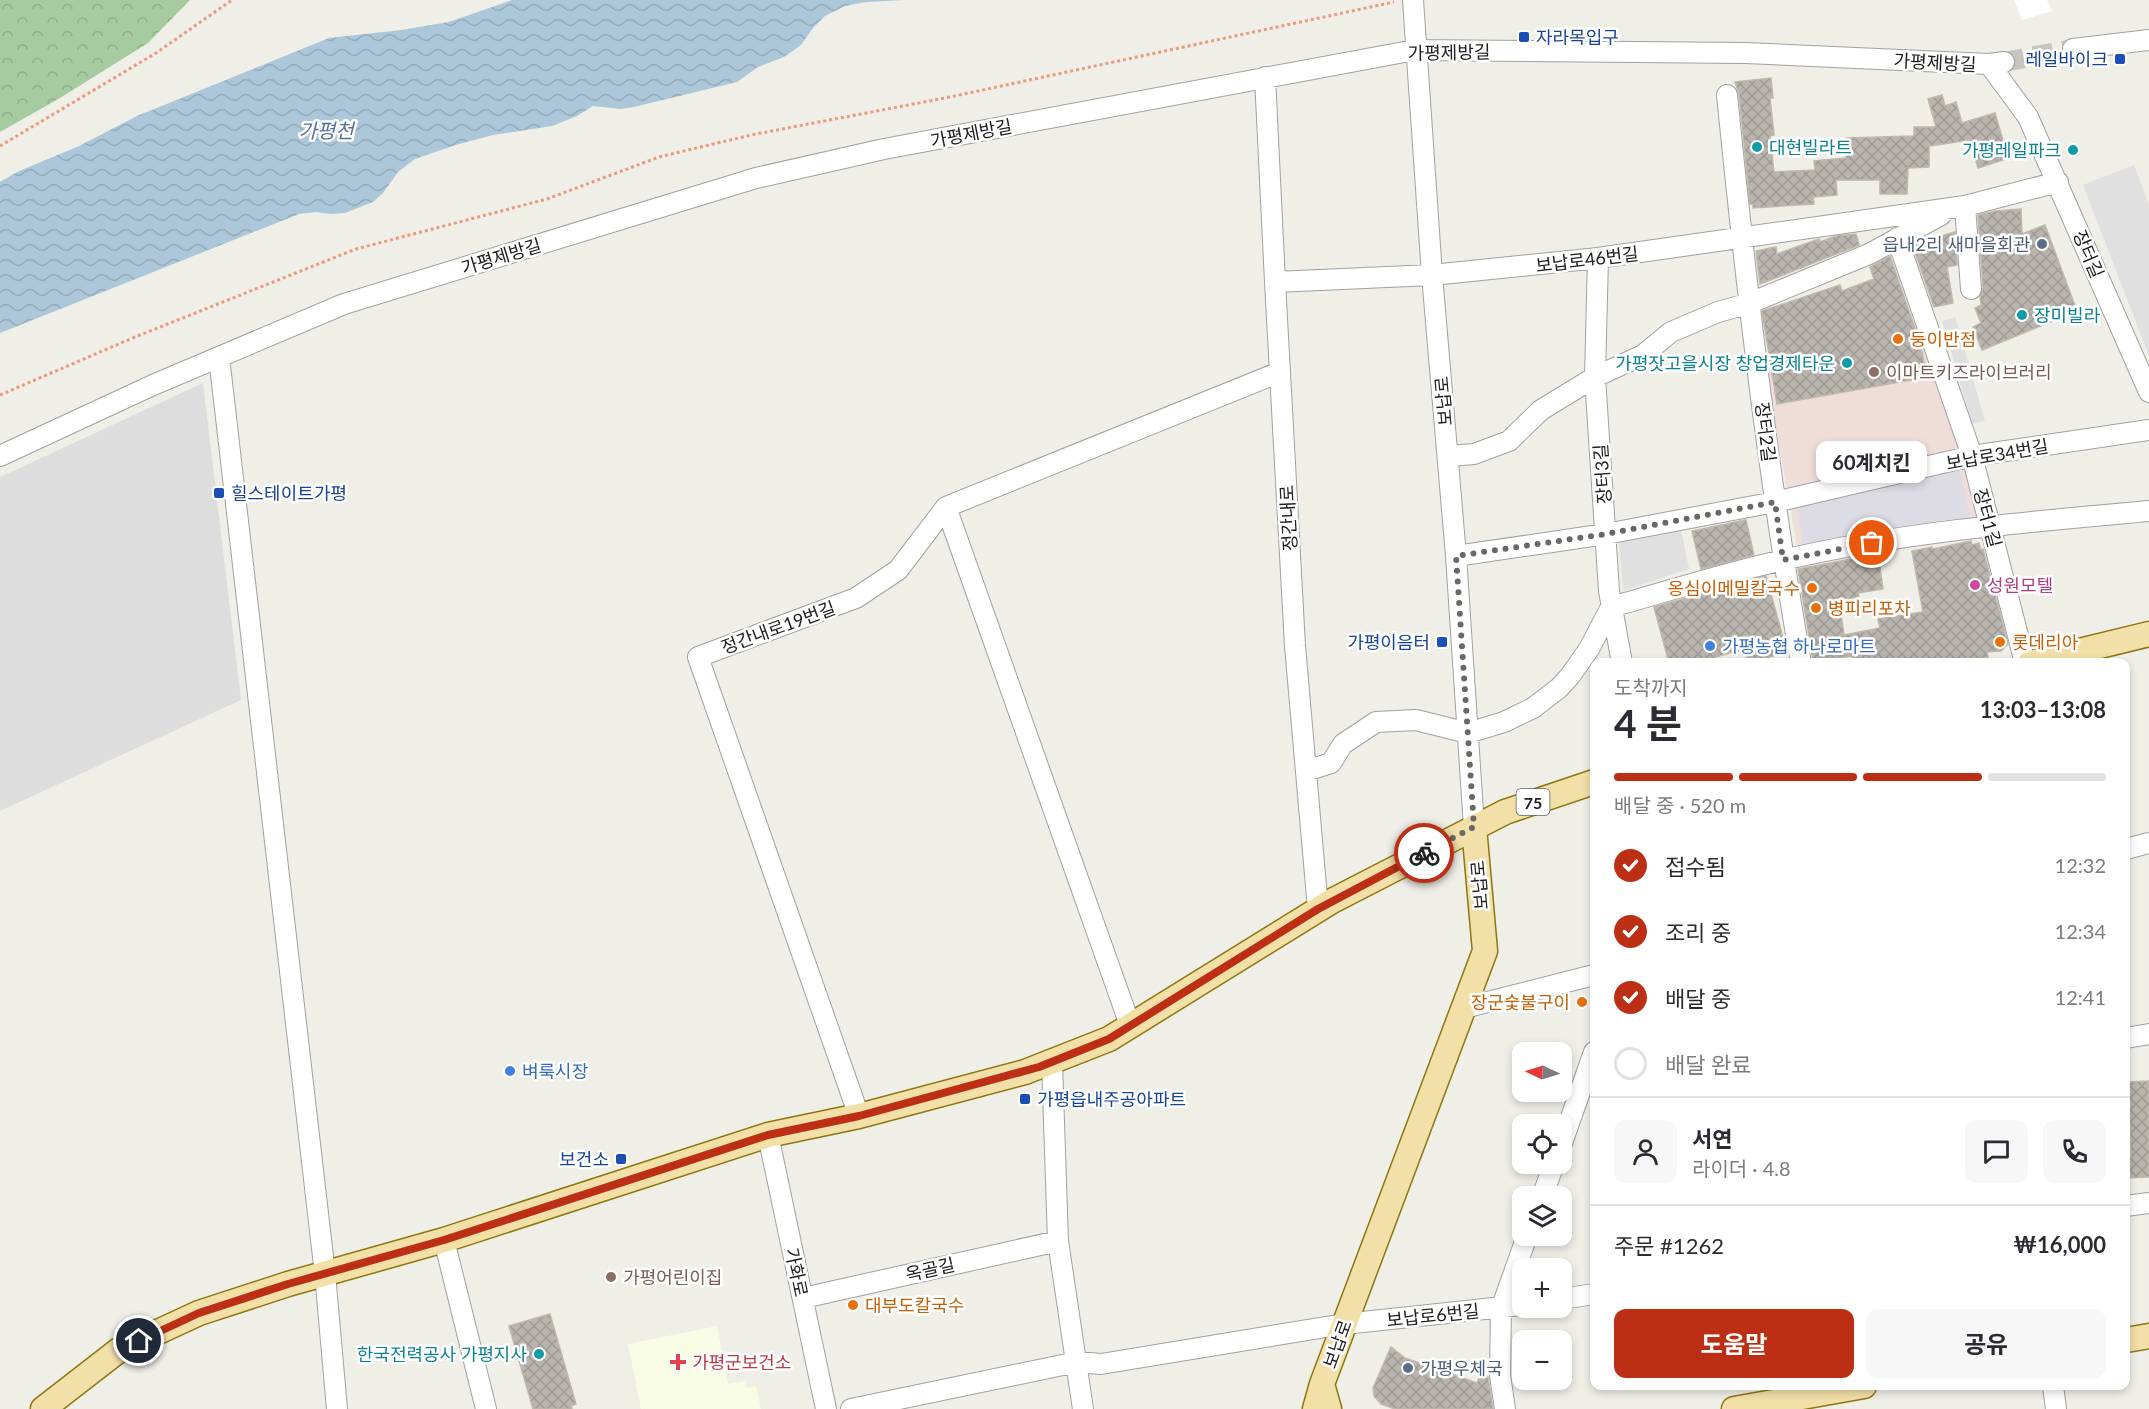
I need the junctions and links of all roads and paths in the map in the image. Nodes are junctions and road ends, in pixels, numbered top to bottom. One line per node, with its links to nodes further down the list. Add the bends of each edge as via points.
1 (232, 0): 8 (path, via 156,53)
2 (1407, 5): 5 (street, 보납로); 22 (path, via 751,135 659,157 547,199 356,249 135,336)
3 (2147, 45): 4 (street)
4 (2073, 49)
5 (1415, 50): 6 (street, 가평제방길); 9 (street, 가평제방길, via 1746,53 1996,63 2028,117); 14 (street, 보납로)
6 (1265, 77): 15 (street, 정간내로); 18 (street, 가평제방길, via 884,149 756,178 344,304)
7 (1727, 95): 12 (street)
8 (0, 146)
9 (2058, 182): 10 (street, 보납로46번길); 21 (street, 장터길)
10 (1960, 206): 11 (street); 12 (street, 보납로46번길); 16 (street)
11 (1897, 238): 17 (street, via 1869,254); 26 (street, 장터1길)
12 (1741, 239): 13 (street, 보납로46번길); 17 (street, 장터2길)
13 (1598, 258): 14 (street, 보납로46번길); 20 (street, 장터3길)
14 (1432, 275): 15 (street); 25 (street, 보납로)
15 (1275, 282): 19 (street, 정간내로)
16 (1971, 289)
17 (1750, 303): 20 (street, via 1671,332 1643,355); 27 (street, 장터2길)
18 (219, 357): 24 (street, 가평제방길); 62 (street)
19 (1280, 372): 28 (street); 41 (street, 정간내로)
20 (1595, 377): 25 (street, via 1541,410 1509,441 1474,454); 31 (street, 장터3길)
21 (2149, 392)
22 (0, 395)
23 (2149, 430): 26 (street, 보납로34번길)
24 (0, 456)
25 (1449, 456): 32 (street, 보납로)
26 (1972, 456): 27 (street, 보납로34번길); 30 (street, 장터1길)
27 (1775, 502): 31 (street, 보납로34번길); 33 (street, 장터2길)
28 (946, 507): 49 (street); 55 (street, 정간내로19번길, via 898,570 856,598 698,657)
29 (2149, 511): 30 (street)
30 (1991, 525): 33 (street); 38 (street, 장터1길)
31 (1606, 534): 32 (street, 보납로34번길); 34 (street, 장터3길)
32 (1456, 556): 40 (street, 보납로)
33 (1783, 560): 34 (street); 37 (street, 장터2길)
34 (1611, 607): 36 (street, 장터3길); 40 (street, via 1588,649 1559,688 1533,708)
35 (2149, 634): 39 (main road)
36 (1621, 658)
37 (1800, 658)
38 (2024, 658)
39 (2051, 658)
40 (1468, 733): 41 (street, via 1416,720 1376,723 1343,744 1331,763); 43 (street, 보납로)
41 (1306, 771): 46 (street, 정간내로)
42 (1590, 783): 43 (main road, 75, via 1505,812)
43 (1474, 827): 46 (main road, 75); 48 (main road, 보납로, via 1485,951)
44 (2149, 843): 45 (street)
45 (2130, 848)
46 (1318, 909): 49 (main road, 75)
47 (1590, 976): 48 (street)
48 (1464, 1008): 68 (main road, 보납로)
49 (1130, 1025): 52 (main road, 75, via 1109,1039)
50 (2149, 1034): 51 (street)
51 (2130, 1037)
52 (1053, 1062): 55 (main road, 75); 60 (street)
53 (1590, 1063): 54 (street)
54 (1572, 1115)
55 (859, 1116): 56 (main road, 75)
56 (768, 1135): 59 (main road, 75); 65 (street, 가화로)
57 (2149, 1203): 58 (street)
58 (2130, 1205)
59 (444, 1240): 62 (main road, 75); 78 (street)
60 (1058, 1240): 65 (street, 옥골길); 71 (street)
61 (1523, 1246): 67 (street)
62 (325, 1274): 76 (main road, 75, via 199,1313 119,1350); 77 (street)
63 (1590, 1295): 64 (street)
64 (1572, 1297)
65 (803, 1298): 79 (street, 가화로)
66 (1512, 1307): 67 (street, 보납로6번길)
67 (1501, 1309): 68 (street, 보납로6번길); 84 (street)
68 (1344, 1324): 71 (street, 보납로6번길, via 1101,1364); 72 (main road, 보납로)
69 (2149, 1336): 70 (main road)
70 (2130, 1339)
71 (1077, 1362): 80 (street); 81 (street)
72 (1322, 1384): 82 (main road, 보납로); 83 (main road)
73 (1847, 1390): 75 (main road)
74 (2054, 1390): 86 (street)
75 (1816, 1397): 85 (main road)
76 (43, 1409)
77 (337, 1409)
78 (486, 1409)
79 (826, 1409)
80 (851, 1409)
81 (1083, 1409)
82 (1315, 1409)
83 (1329, 1409)
84 (1504, 1409)
85 (1734, 1409)
86 (2056, 1409)

